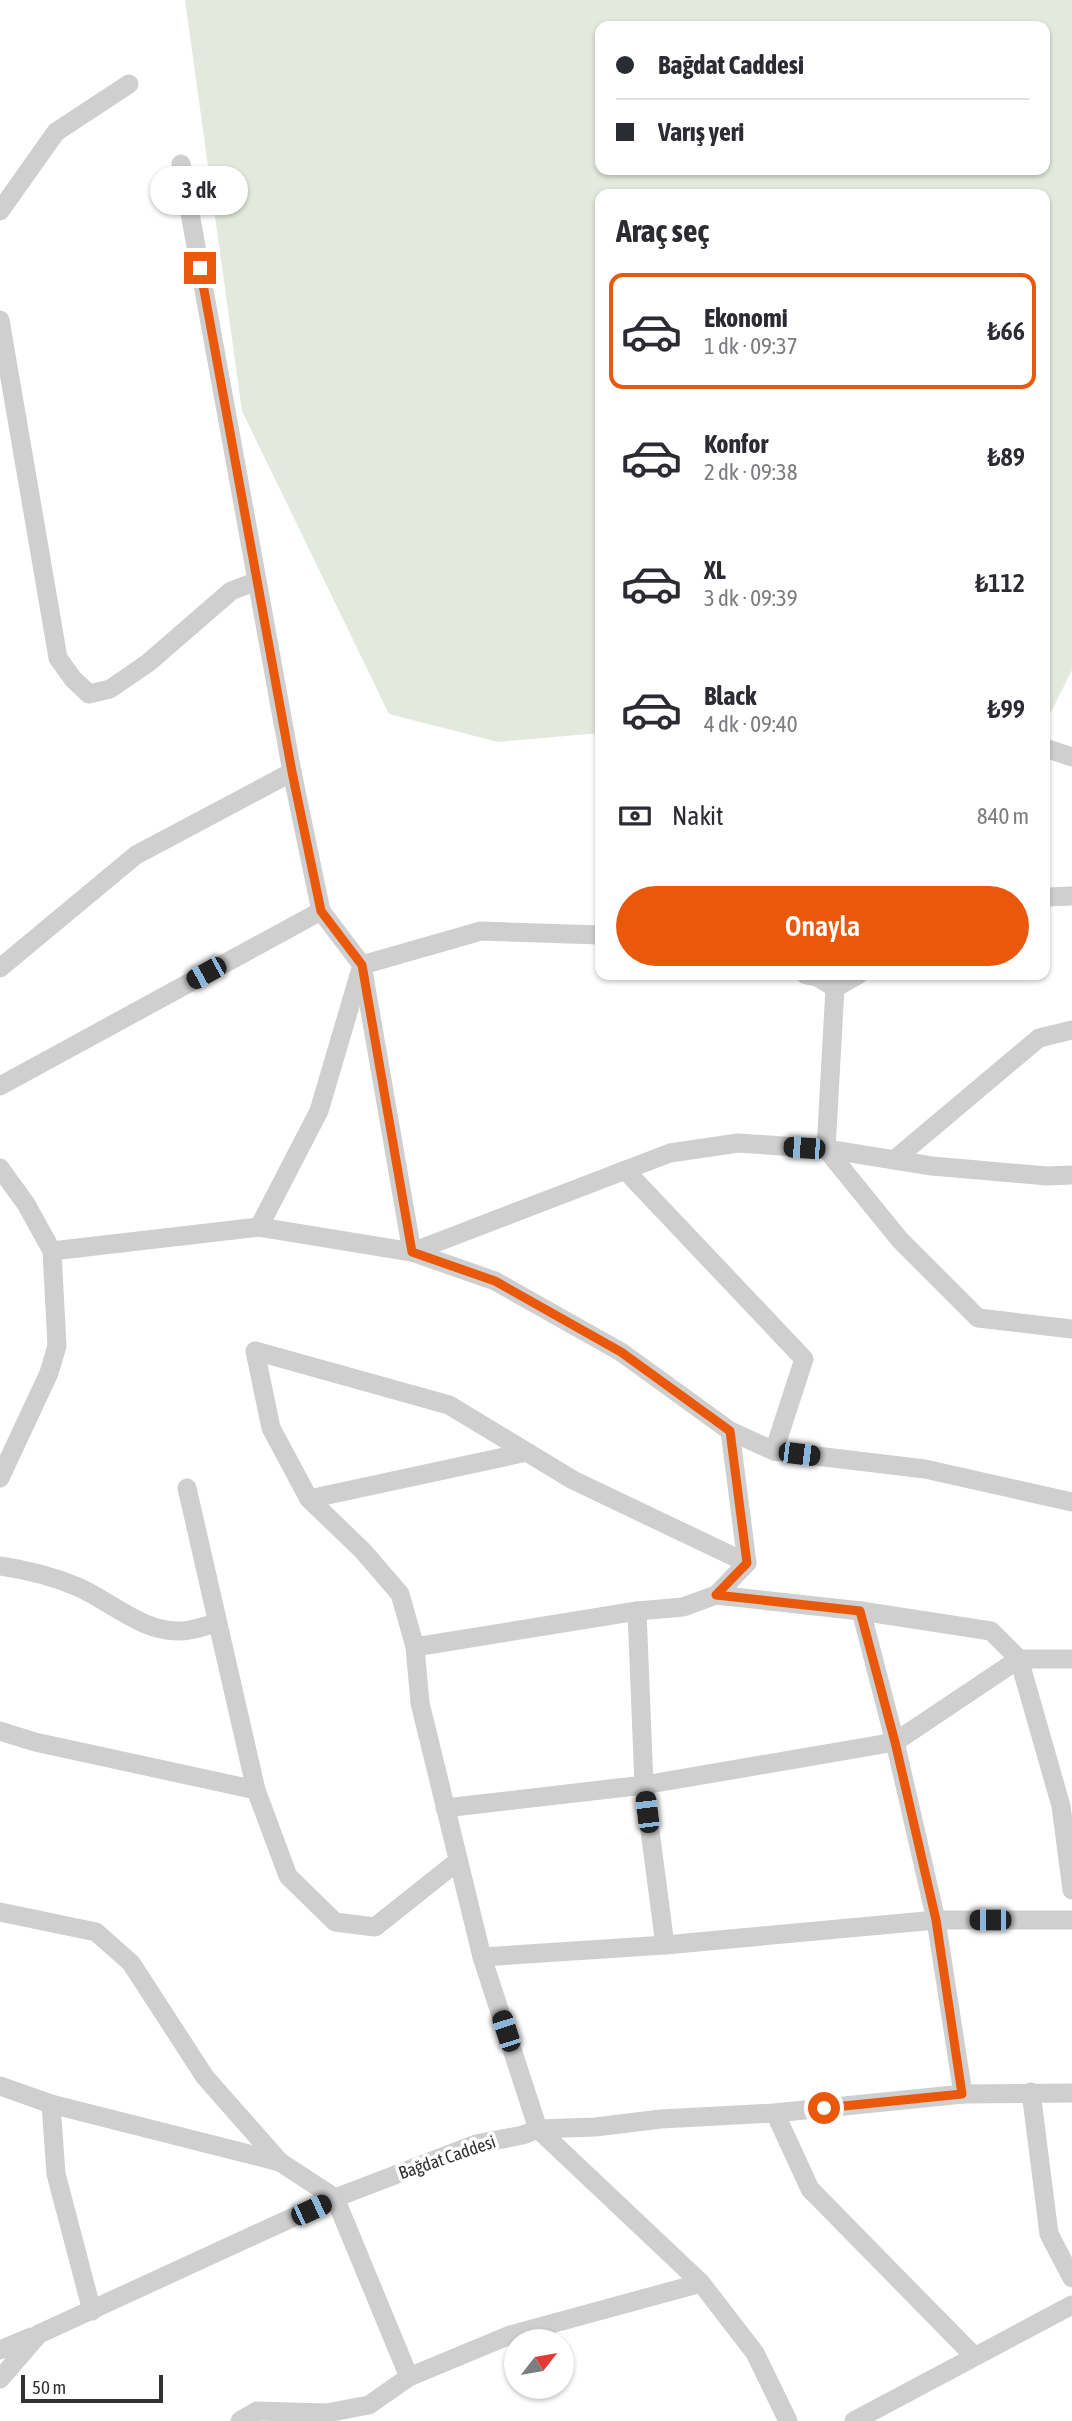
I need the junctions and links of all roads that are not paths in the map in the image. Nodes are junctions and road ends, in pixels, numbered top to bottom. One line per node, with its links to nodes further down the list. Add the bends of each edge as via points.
1 (129, 83): 3 (street, via 56,132)
2 (181, 164): 5 (street)
3 (0, 211)
4 (0, 320): 5 (street, via 58,658 73,680 89,694 110,689 231,592)
5 (257, 581): 10 (street)
6 (1072, 745): 7 (street)
7 (1050, 747)
8 (1050, 750): 9 (street)
9 (1072, 757)
10 (292, 772): 13 (street); 16 (street, via 136,855)
11 (1072, 896): 12 (street)
12 (1050, 897)
13 (321, 911): 15 (street); 21 (street)
14 (595, 935): 15 (street, via 481,931)
15 (362, 965): 27 (street, via 319,1111); 29 (street)
16 (0, 968)
17 (821, 980): 19 (street)
18 (849, 980): 19 (street)
19 (835, 988): 22 (street)
20 (1072, 1030): 23 (street, via 1039,1038)
21 (0, 1086)
22 (827, 1149): 23 (street); 25 (street, via 738,1143 670,1153); 30 (street, via 900,1240 978,1318)
23 (894, 1160): 26 (street)
24 (0, 1168): 28 (street)
25 (625, 1170): 29 (street); 32 (street, via 804,1359)
26 (1072, 1175)
27 (259, 1227): 28 (street); 29 (street)
28 (52, 1251): 34 (street, via 57,1346)
29 (412, 1252): 31 (street, via 495,1281 621,1352)
30 (1072, 1329)
31 (730, 1431): 32 (street); 38 (street)
32 (774, 1451): 37 (street, via 925,1469)
33 (527, 1452): 36 (street); 36 (street, via 449,1405 255,1351 271,1428); 38 (street, via 573,1480)
34 (0, 1479)
35 (187, 1488): 43 (street)
36 (309, 1499): 44 (street, via 400,1594)
37 (1072, 1502)
38 (747, 1563): 40 (street)
39 (0, 1566): 43 (street, via 32,1570 79,1587 135,1619 161,1628 181,1631)
40 (716, 1595): 41 (street, via 683,1607); 42 (street)
41 (637, 1611): 44 (street); 49 (street)
42 (860, 1611): 45 (street, via 991,1631); 48 (street)
43 (218, 1623): 50 (street)
44 (415, 1647): 52 (street, via 420,1703)
45 (1019, 1659): 46 (street); 48 (street); 51 (street)
46 (1072, 1659)
47 (0, 1731): 50 (street)
48 (895, 1742): 49 (street); 56 (street)
49 (644, 1785): 52 (street); 58 (street)
50 (256, 1790): 53 (street, via 288,1876 335,1922 375,1927)
51 (1067, 1805): 54 (street)
52 (445, 1808): 53 (street)
53 (458, 1861): 59 (street)
54 (1072, 1890)
55 (0, 1912): 67 (street, via 96,1932 131,1963 205,2077)
56 (936, 1920): 57 (street); 58 (street); 63 (street)
57 (1072, 1920)
58 (665, 1945): 59 (street)
59 (482, 1957): 66 (street)
60 (0, 2086): 64 (street)
61 (1031, 2092): 62 (street, Bağdat Caddesi); 63 (street, Bağdat Caddesi); 69 (street, via 1049,2234)
62 (1072, 2093)
63 (962, 2094): 65 (street, Bağdat Caddesi)
64 (51, 2104): 67 (street); 72 (street, via 56,2174)
65 (775, 2113): 66 (street, Bağdat Caddesi); 75 (street, via 810,2189)
66 (538, 2129): 68 (street, Bağdat Caddesi, via 476,2144); 70 (street)
67 (280, 2162): 68 (street)
68 (335, 2198): 72 (street, Bağdat Caddesi); 76 (street)
69 (1072, 2278)
70 (701, 2283): 76 (street, via 510,2335); 79 (street, via 755,2353)
71 (1072, 2305): 75 (street)
72 (92, 2311): 73 (street, Bağdat Caddesi)
73 (39, 2334): 74 (street); 77 (street, Bağdat Caddesi)
74 (0, 2350)
75 (974, 2356): 80 (street)
76 (408, 2377): 78 (street, via 369,2405 326,2413 257,2410)
77 (0, 2379)
78 (240, 2421)
79 (788, 2421)
80 (853, 2421)

